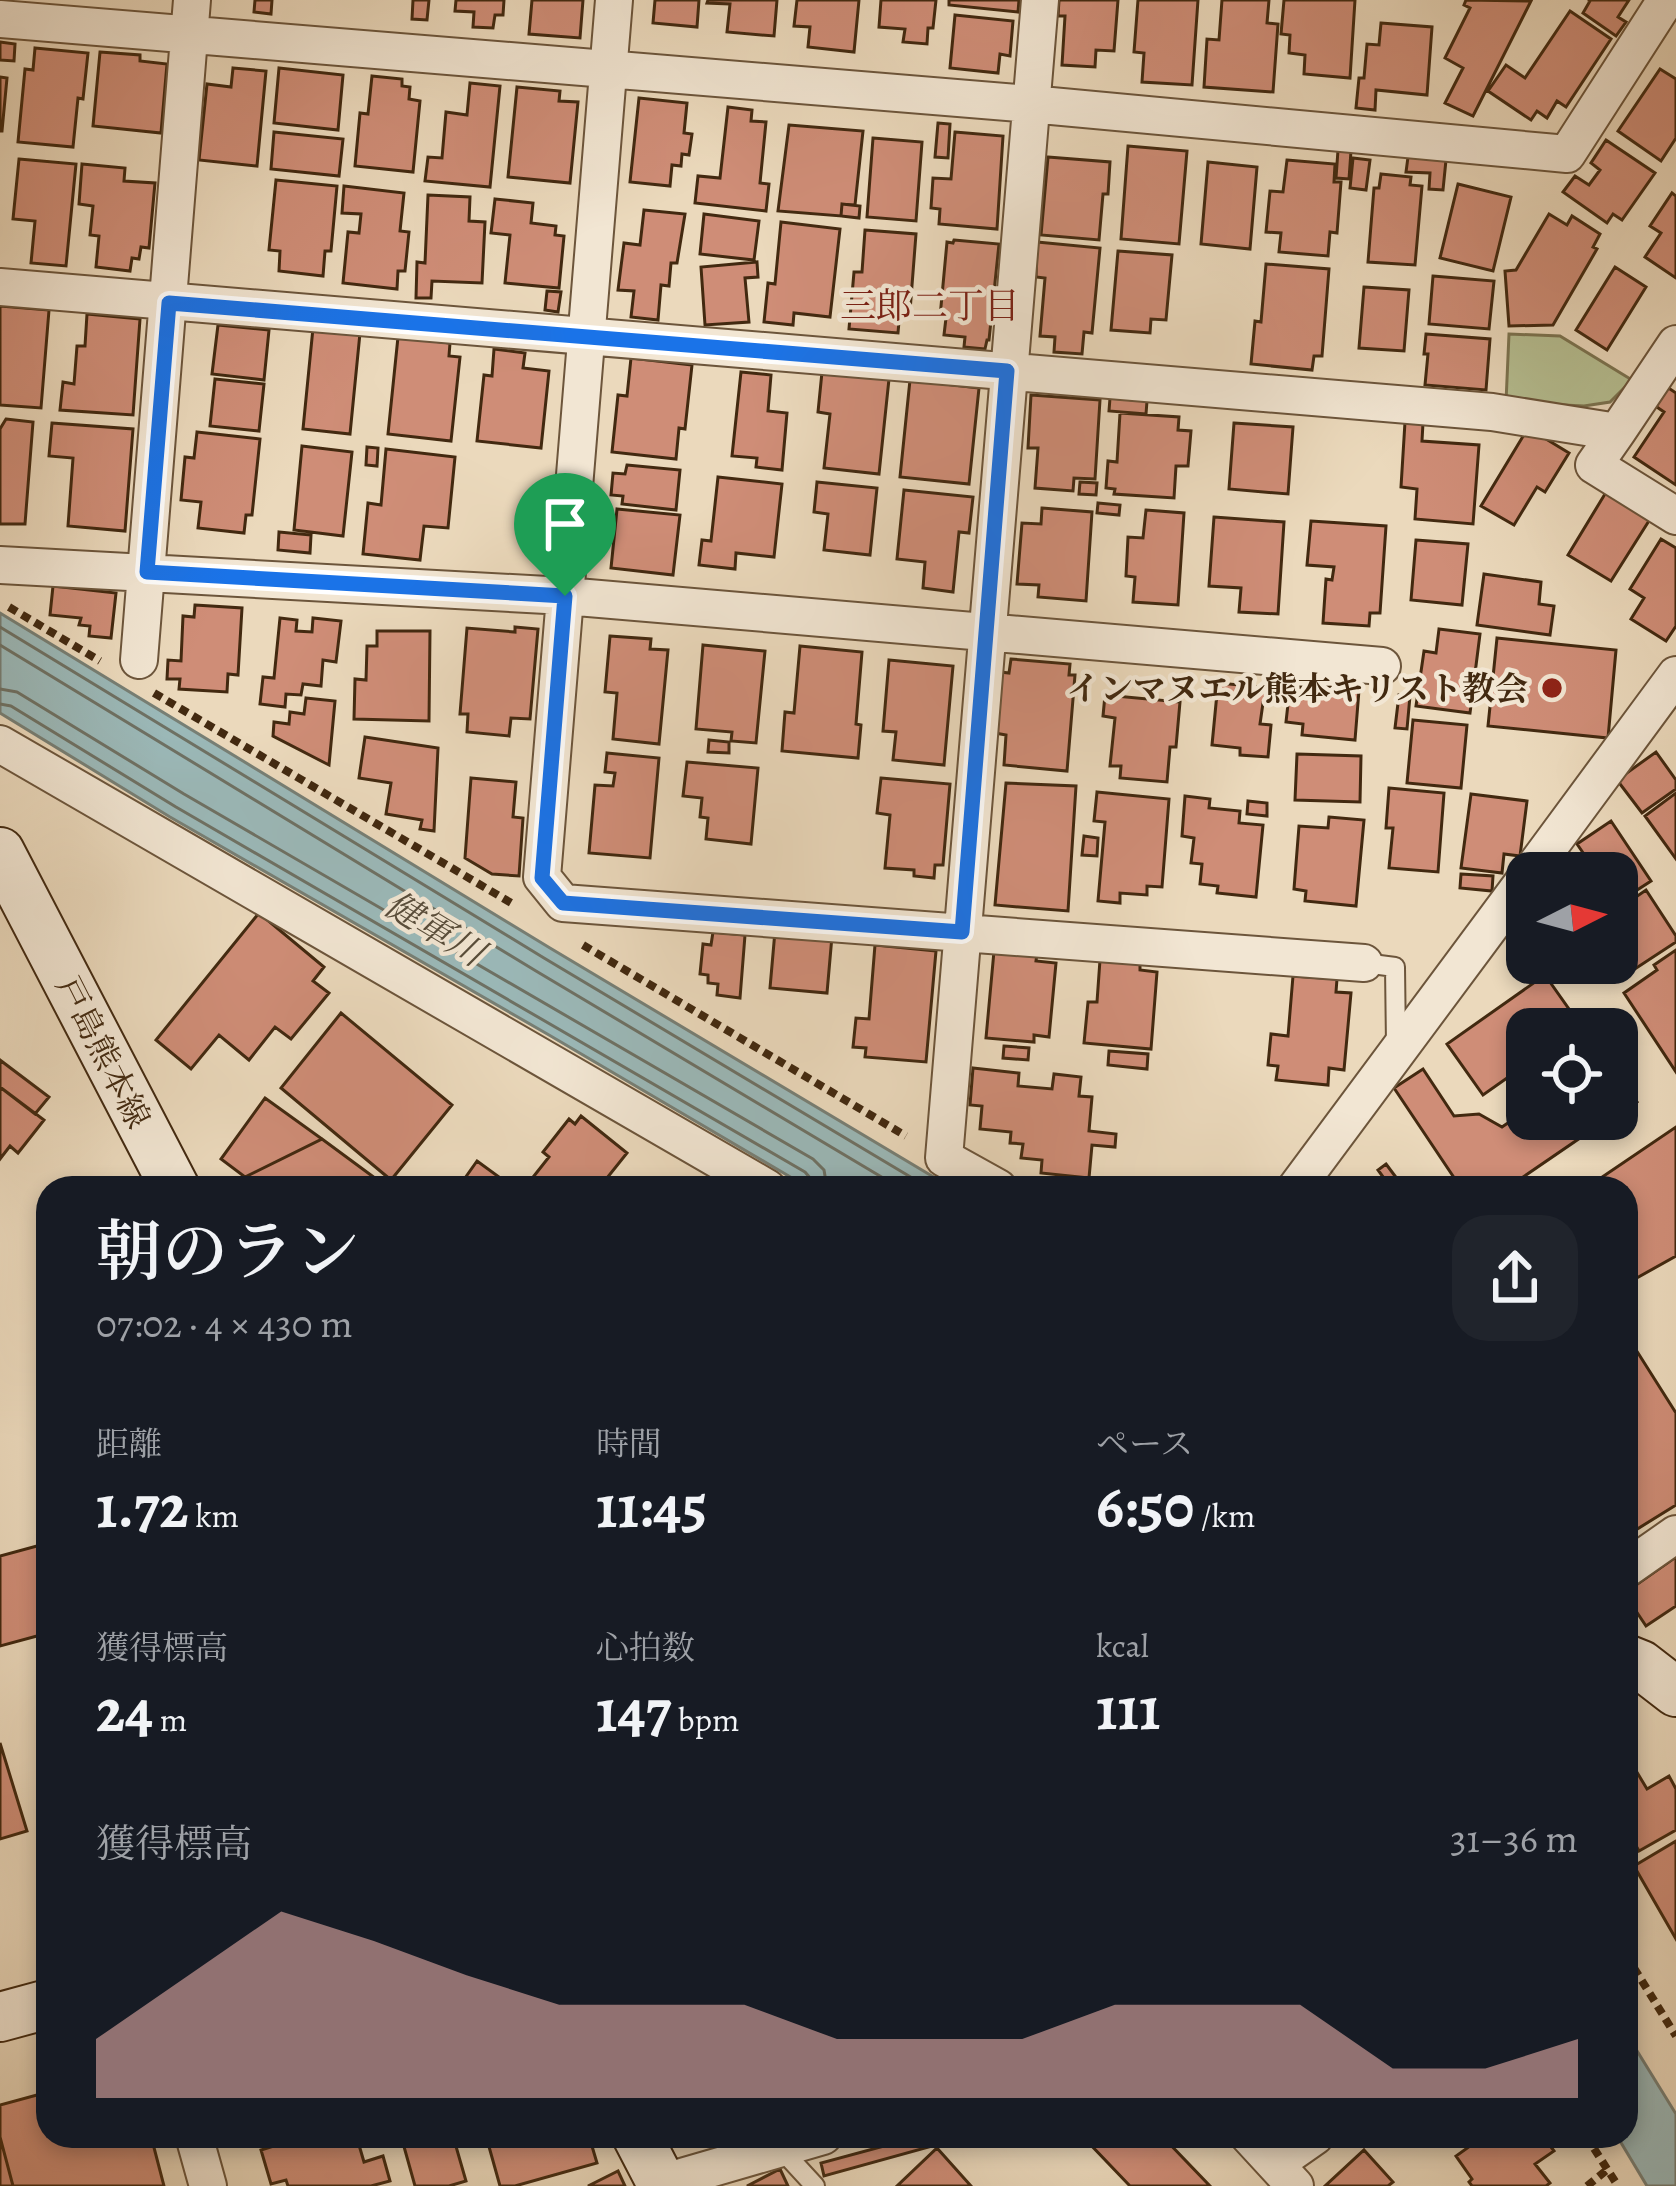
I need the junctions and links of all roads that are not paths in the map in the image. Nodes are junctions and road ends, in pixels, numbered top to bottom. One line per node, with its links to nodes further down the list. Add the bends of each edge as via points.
1 (614, 0): 6 (street)
2 (1040, 0): 7 (street)
3 (1666, 0): 7 (street, via 1567,154)
4 (191, 17): 5 (street); 6 (street); 9 (street)
5 (0, 19)
6 (610, 69): 7 (street); 10 (street)
7 (1030, 104): 12 (street)
8 (0, 287): 9 (street)
9 (169, 303): 10 (street); 16 (street)
10 (587, 335): 12 (street); 17 (street)
11 (1676, 344): 13 (street)
12 (1007, 371): 13 (street, via 1492,412); 18 (street)
13 (1617, 431): 14 (street, via 1594,464)
14 (1676, 517)
15 (0, 565): 16 (street)
16 (147, 572): 17 (street); 20 (street)
17 (565, 596): 18 (street); 26 (street, via 542,878 563,903)
18 (986, 632): 19 (street); 26 (street)
19 (1382, 666)
20 (142, 673)
21 (1676, 675): 24 (street)
22 (0, 744): 30 (street)
23 (0, 852): 29 (main road, 戸島熊本線)
24 (1545, 852)
25 (1506, 905): 28 (street)
26 (962, 932): 27 (street); 31 (street, via 944,1158)
27 (1364, 963): 28 (lane, via 1395,967)
28 (1396, 1054): 32 (street)
29 (169, 1176)
30 (746, 1176)
31 (976, 1176)
32 (1305, 1176)
33 (1676, 1534): 34 (street)
34 (1638, 1561)
35 (1638, 1664): 36 (main road)
36 (1676, 1692)
37 (36, 2007): 38 (main road)
38 (0, 2017)
39 (197, 2148): 46 (street)
40 (643, 2148): 45 (main road)
41 (780, 2148): 45 (street); 47 (lane)
42 (1260, 2148): 44 (street)
43 (1306, 2148): 44 (street)
44 (1285, 2175)
45 (662, 2184)
46 (208, 2186)
47 (815, 2186)

